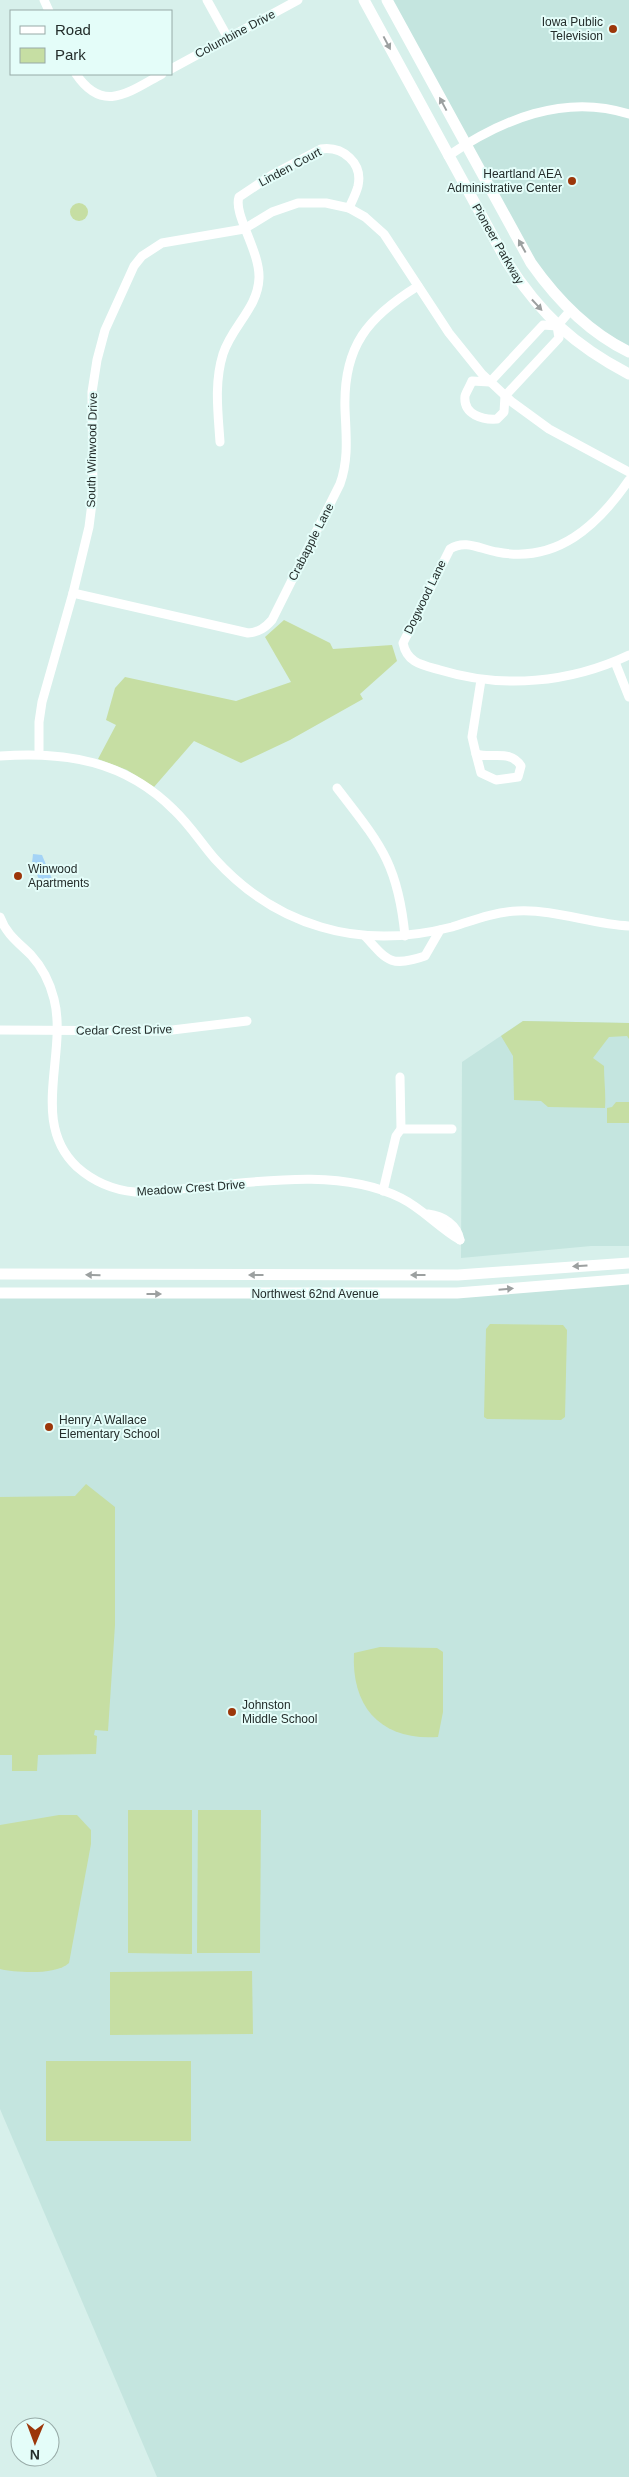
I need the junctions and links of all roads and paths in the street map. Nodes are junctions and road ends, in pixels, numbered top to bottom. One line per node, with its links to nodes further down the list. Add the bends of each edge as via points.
1 (208, 0): 5 (street)
2 (298, 0): 5 (street, Columbine Drive)
3 (364, 0): 11 (street, Pioneer Parkway, one-way to 11)
4 (387, 0): 10 (street, Pioneer Parkway, one-way to 4)
5 (228, 38): 6 (street, Columbine Drive)
6 (172, 68)
7 (77, 75): 8 (street, via 93,93 107,98 121,96)
8 (160, 75)
9 (629, 114): 10 (street, via 583,107 541,111 509,121)
10 (465, 145): 11 (street); 15 (street, Pioneer Parkway, one-way to 10, via 531,263)
11 (448, 156): 16 (street, Pioneer Parkway, one-way to 16, via 527,294)
12 (349, 208): 13 (street, South Winwood Drive, via 326,203 298,203 272,212); 13 (street, Linden Court, via 358,187 357,168 346,153 337,149 321,149 243,193 237,204); 14 (street, South Winwood Drive, via 384,234)
13 (246, 227): 21 (street, Linden Court, via 258,260 259,278 252,306 223,353 217,396); 24 (street, South Winwood Drive, via 162,243 142,256 128,278 105,330 97,360 91,416 93,496)
14 (418, 286): 19 (street, South Winwood Drive, via 449,333); 24 (street, Crabapple Lane, via 380,312 353,352 346,375 345,469 272,620 266,626 248,633)
15 (570, 311): 16 (street); 17 (street, Pioneer Parkway, via 598,334)
16 (557, 326): 18 (street, Pioneer Parkway, via 586,349); 19 (street, via 543,325); 20 (street, via 559,338)
17 (629, 352)
18 (629, 374)
19 (490, 382): 20 (street); 20 (street, via 472,381 468,389 465,397 468,408 476,416 483,420 497,419 504,412)
20 (505, 396): 22 (street, via 549,429)
21 (220, 442)
22 (629, 472)
23 (629, 480): 27 (street, Dogwood Lane, via 593,525 558,546 510,554 464,543 450,549 406,634 403,643 405,654 422,665)
24 (73, 593): 29 (street, South Winwood Drive, via 42,702)
25 (629, 656): 26 (street, Dogwood Lane)
26 (614, 662): 27 (street, Dogwood Lane, via 565,677 536,681); 28 (street)
27 (481, 680): 30 (street, via 472,737)
28 (629, 697)
29 (40, 753): 31 (street); 36 (street, via 87,760 140,784 173,808 228,873 261,899 308,923)
30 (476, 754): 30 (street, via 481,773 496,780 518,777 521,766 516,758 506,754 488,757)
31 (0, 756)
32 (337, 788): 37 (street, via 388,860 400,895)
33 (0, 917): 40 (street, Meadow Crest Drive, via 9,934 31,956 48,981 54,1000)
34 (629, 926): 35 (street, via 590,922 552,913 518,911 482,916)
35 (440, 930): 36 (street, via 425,956 403,963 383,957); 37 (street)
36 (365, 936): 37 (street)
37 (405, 936)
38 (247, 1021): 40 (street, Cedar Crest Drive, via 164,1031)
39 (0, 1030): 40 (street, Cedar Crest Drive)
40 (57, 1031): 44 (street, Meadow Crest Drive, via 52,1099 54,1127 74,1164 96,1181 135,1192 326,1179)
41 (400, 1077): 42 (street)
42 (401, 1129): 43 (street); 44 (street, via 396,1136)
43 (452, 1129)
44 (383, 1190): 45 (street, Meadow Crest Drive)
45 (428, 1214)
46 (629, 1263): 47 (street, Northwest 62nd Avenue, one-way to 47, via 458,1275)
47 (0, 1274)
48 (629, 1279): 49 (street, Northwest 62nd Avenue, one-way to 48, via 457,1293)
49 (0, 1293)

